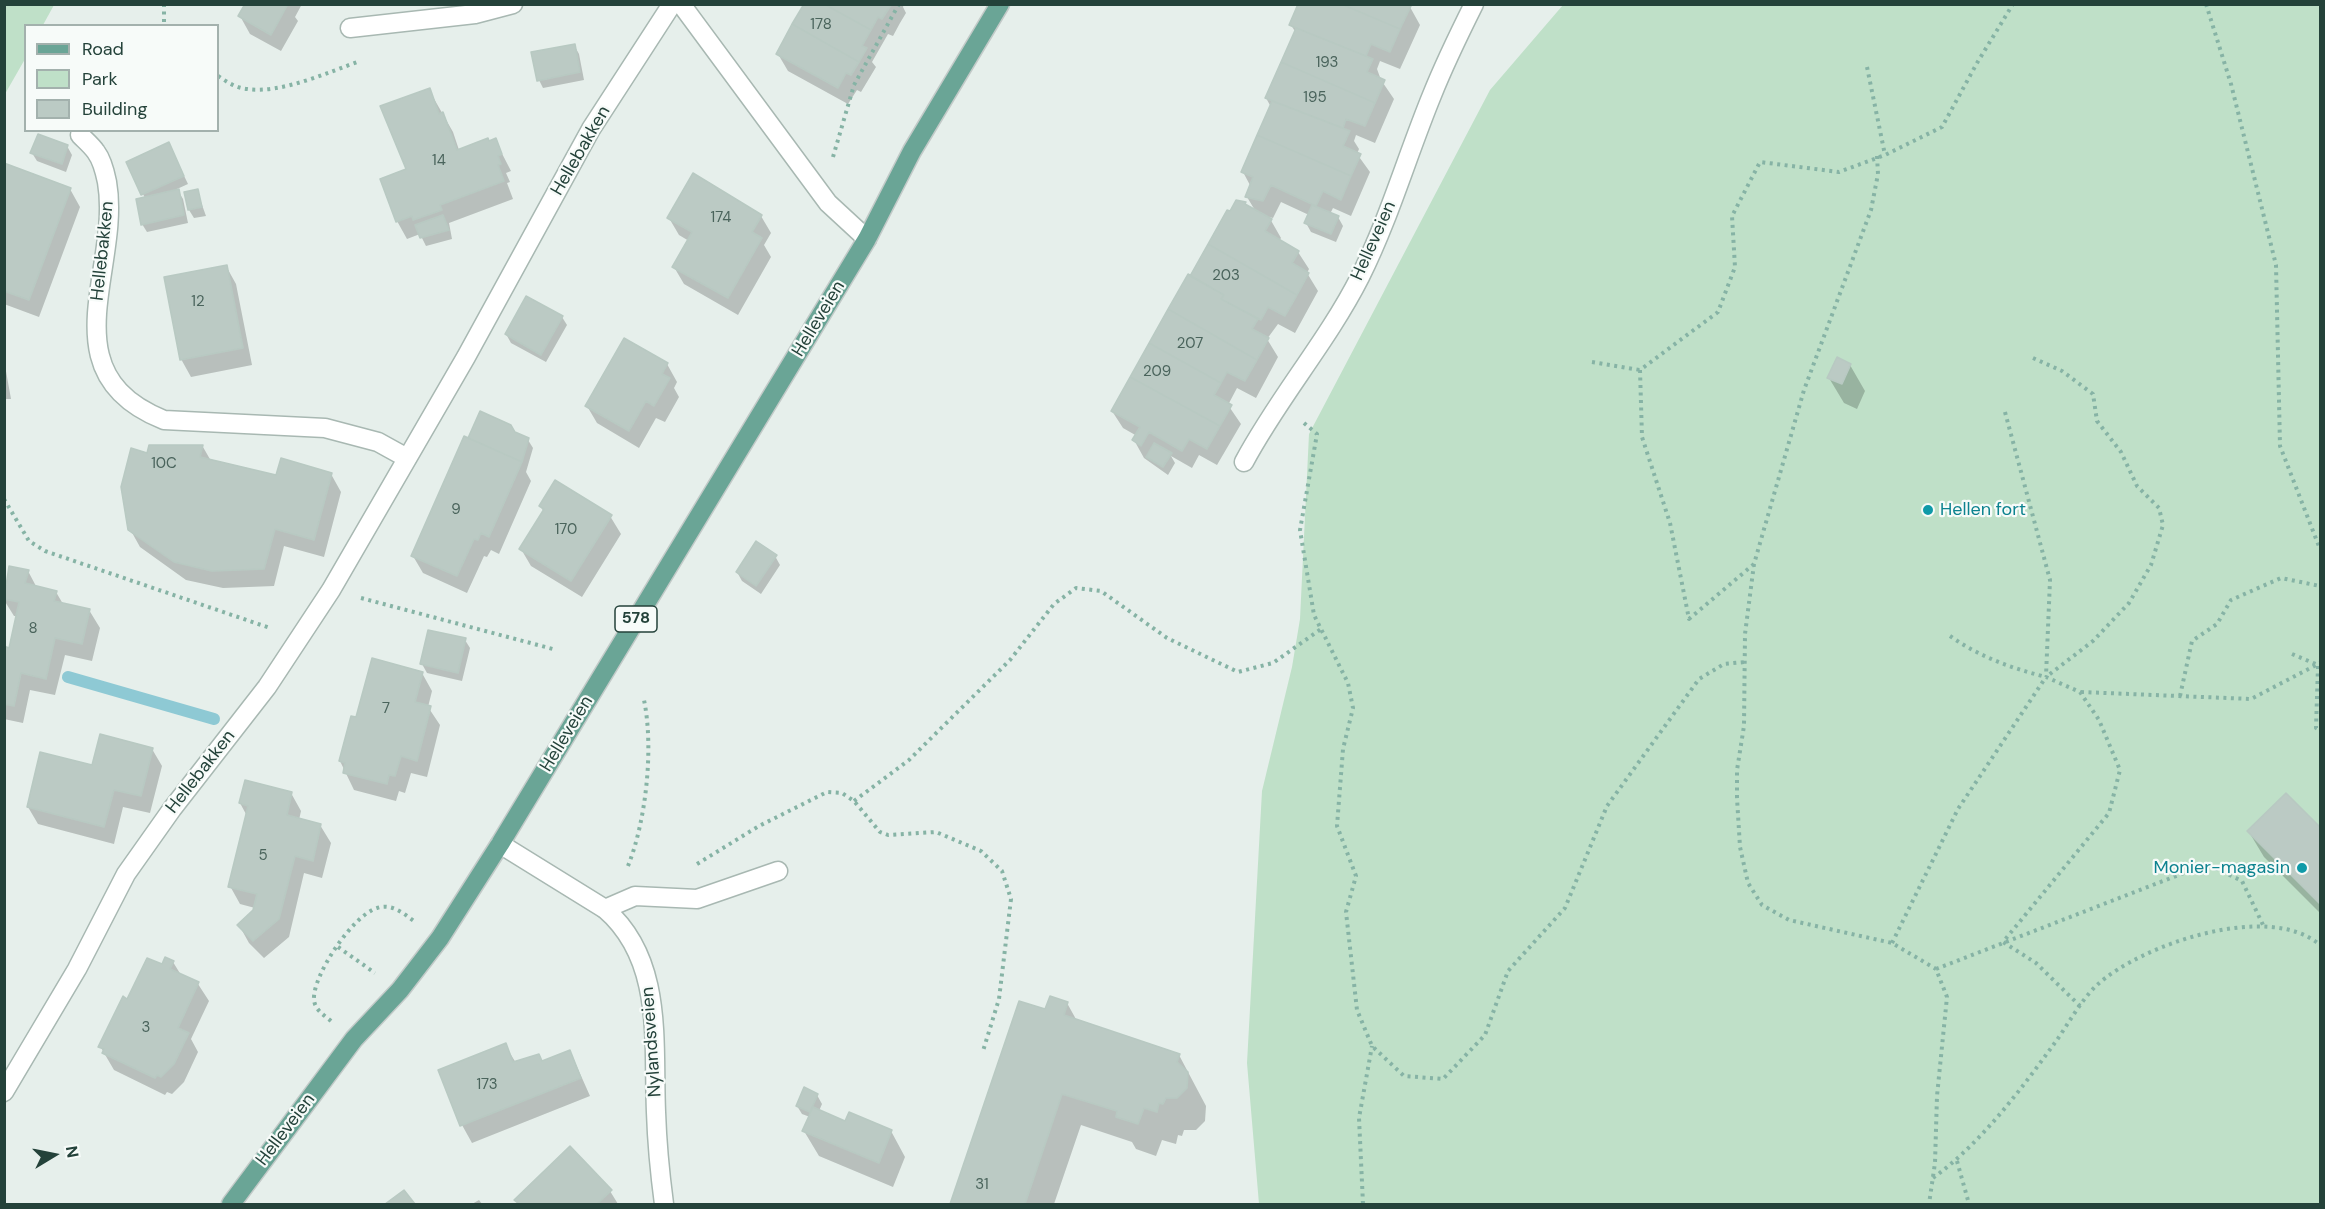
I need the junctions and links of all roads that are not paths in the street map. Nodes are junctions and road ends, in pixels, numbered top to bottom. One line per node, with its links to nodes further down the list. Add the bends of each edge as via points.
1 (513, 4): 6 (street, via 475,14)
2 (672, 4): 9 (street, Hellebakken, via 591,129)
3 (681, 4): 8 (street, via 828,203)
4 (1000, 4): 8 (main road, Helleveien / 578, via 912,151)
5 (1474, 4): 10 (street, Helleveien, via 1432,95 1382,231 1359,278)
6 (350, 28)
7 (80, 135): 9 (street, Hellebakken, via 97,152 108,190 109,217 96,302 98,338 111,382 124,397 142,411 164,420 325,428 378,442)
8 (867, 239): 11 (main road, Helleveien / 578)
9 (407, 458): 14 (street, Hellebakken, via 331,590 267,687 126,874 77,969)
10 (1244, 462)
11 (500, 843): 13 (street, Nylandsveien); 15 (main road, Helleveien / 578, via 440,938 400,990 354,1039)
12 (778, 872): 13 (street, via 697,899 635,896)
13 (605, 909): 16 (street, Nylandsveien, via 621,922 637,946 649,982)
14 (4, 1092)
15 (231, 1204)
16 (664, 1204)

